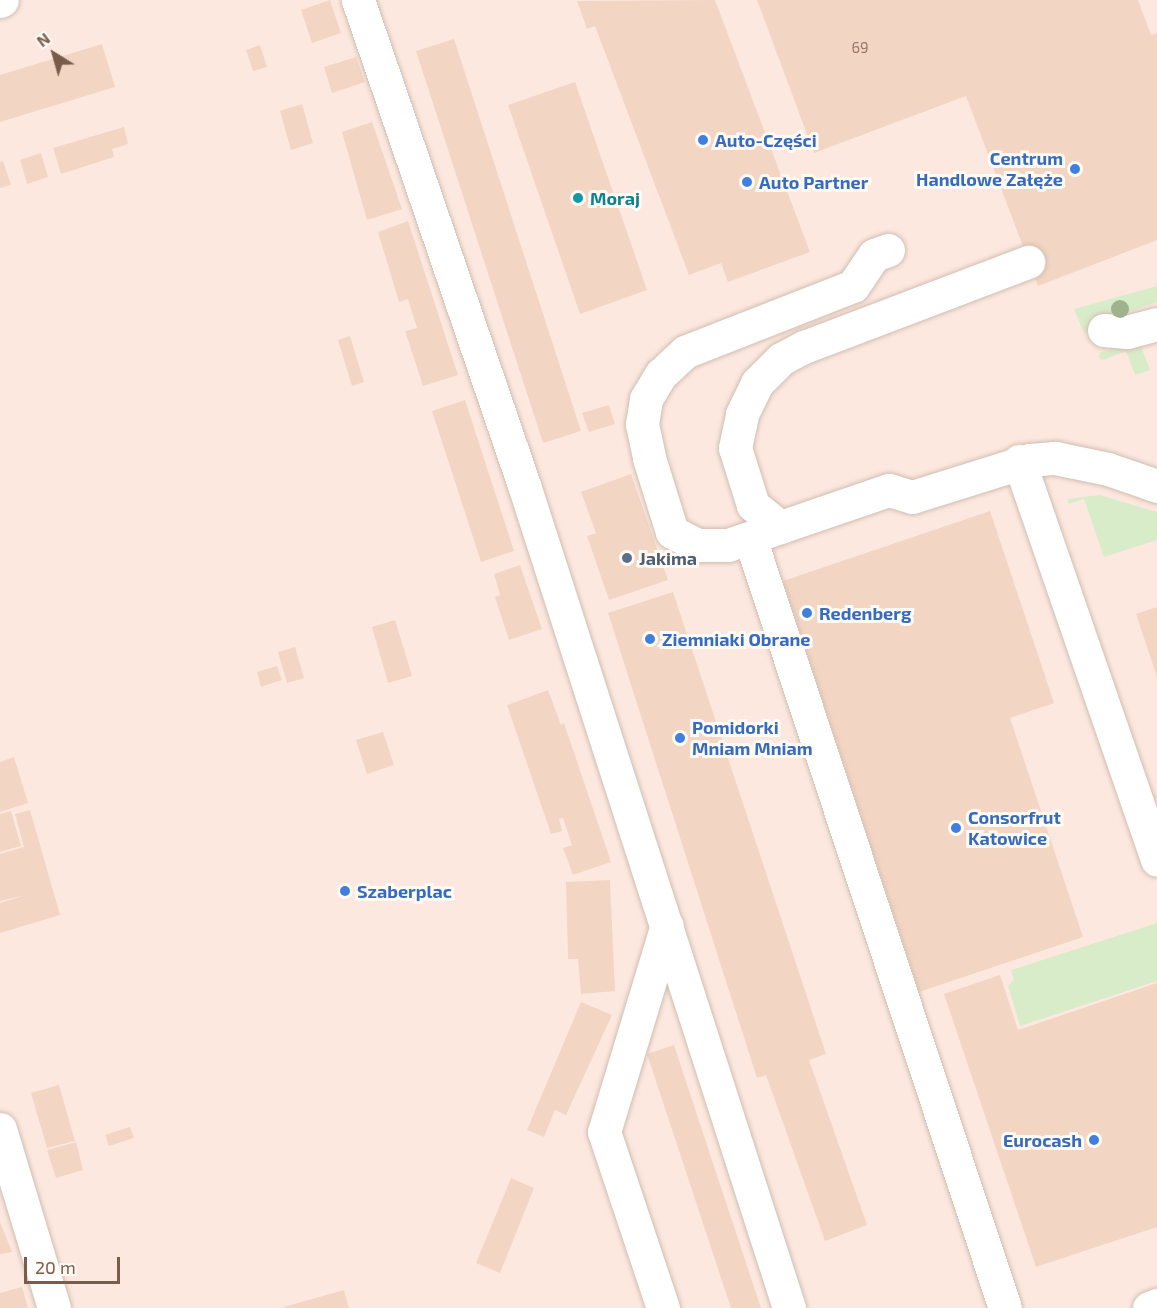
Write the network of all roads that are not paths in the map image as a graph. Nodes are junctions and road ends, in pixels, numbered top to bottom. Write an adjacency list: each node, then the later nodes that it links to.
1 (358, 0): 11 (lane)
2 (888, 250): 9 (lane)
3 (1028, 262): 8 (lane)
4 (1157, 324): 5 (lane)
5 (1104, 330)
6 (1019, 461): 7 (lane); 8 (lane); 10 (lane)
7 (1157, 486)
8 (780, 527): 9 (lane)
9 (750, 538): 17 (lane)
10 (1157, 860)
11 (667, 926): 15 (lane); 16 (lane)
12 (0, 1129): 14 (lane)
13 (1157, 1305): 18 (lane)
14 (54, 1308)
15 (663, 1308)
16 (789, 1308)
17 (1005, 1308)
18 (1149, 1308)

